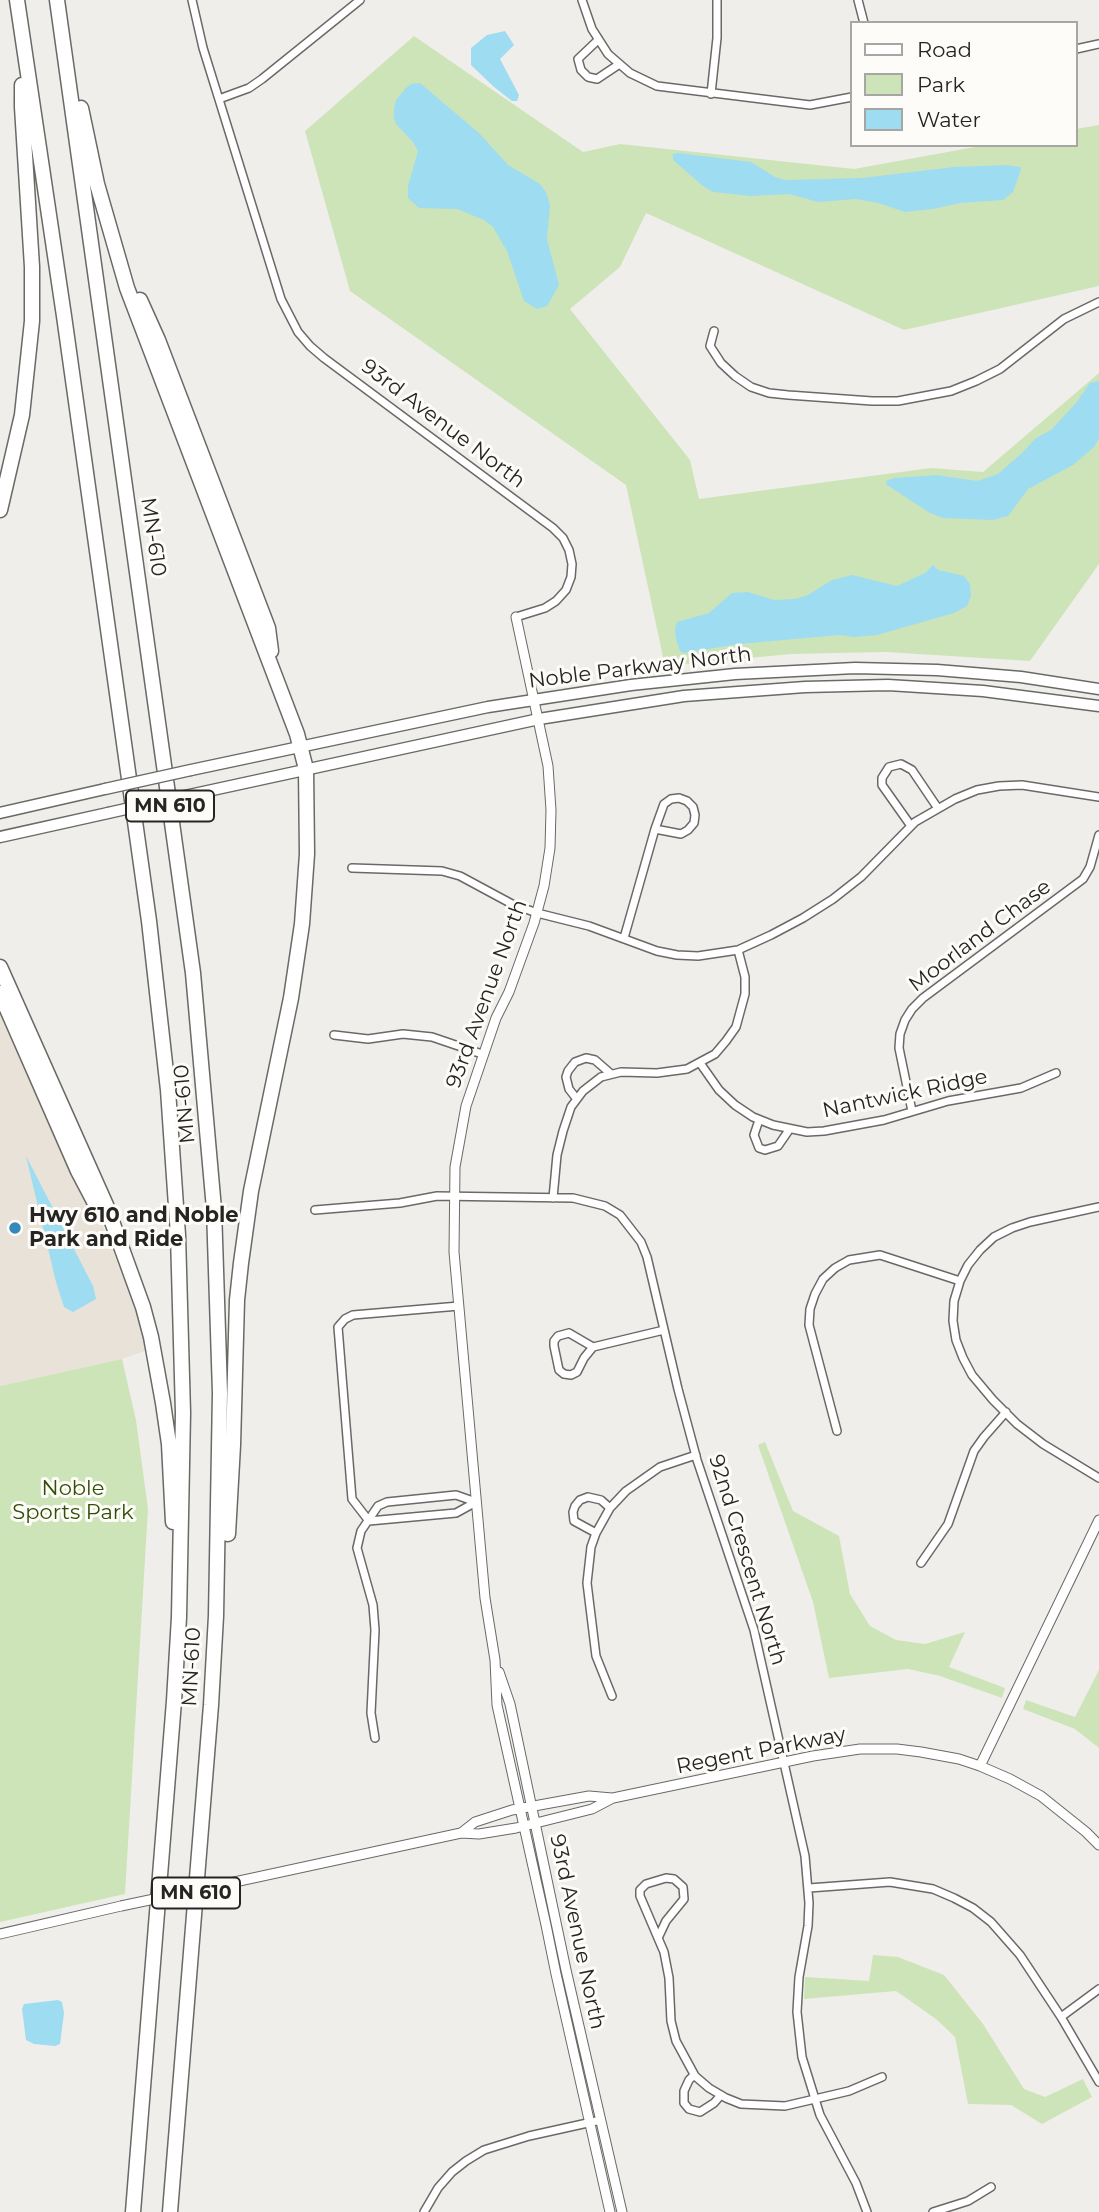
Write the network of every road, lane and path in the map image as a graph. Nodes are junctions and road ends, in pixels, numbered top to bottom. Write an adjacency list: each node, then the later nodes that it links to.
1 (17, 0): 12 (highway, MN 610)
2 (57, 0): 69 (highway, MN-610 / MN 610)
3 (63, 0): 26 (highway)
4 (192, 0): 17 (street, 93rd Avenue North)
5 (360, 0): 17 (street)
6 (582, 0): 10 (street)
7 (717, 0): 15 (street)
8 (858, 0): 9 (street)
9 (863, 21)
10 (598, 40): 14 (street); 14 (street)
11 (1099, 44): 13 (street)
12 (23, 48): 20 (highway); 72 (highway, MN-610 / MN 610)
13 (1078, 49)
14 (618, 65): 15 (street)
15 (711, 94): 16 (street)
16 (850, 97)
17 (219, 99): 21 (street, 93rd Avenue North)
18 (1099, 302): 19 (street)
19 (714, 331)
20 (0, 510)
21 (516, 617): 23 (street, 93rd Avenue North)
22 (1099, 689): 23 (main road, Noble Parkway North)
23 (534, 699): 25 (street, 93rd Avenue North); 26 (main road, Noble Parkway North)
24 (1099, 706): 25 (main road, Noble Parkway North)
25 (538, 719): 27 (main road, Noble Parkway North); 36 (street, 93rd Avenue North)
26 (301, 746): 27 (highway); 30 (main road, Noble Parkway North, bridge)
27 (306, 769): 34 (main road, Noble Parkway North, bridge); 69 (highway)
28 (1099, 797): 29 (street)
29 (937, 807): 31 (street); 31 (street)
30 (0, 813)
31 (911, 826): 38 (street)
32 (655, 829): 32 (street); 37 (street)
33 (1099, 835): 47 (street, Moorland Chase)
34 (0, 837)
35 (352, 868): 36 (street)
36 (537, 913): 37 (street); 42 (street, 93rd Avenue North)
37 (624, 938): 38 (street)
38 (738, 950): 43 (street)
39 (0, 967): 54 (highway)
40 (0, 993): 54 (highway)
41 (334, 1035): 42 (street)
42 (482, 1054): 50 (street, 93rd Avenue North)
43 (700, 1063): 45 (street); 48 (street, Nantwick Ridge)
44 (1056, 1073): 47 (street, Nantwick Ridge)
45 (611, 1074): 46 (street); 46 (street)
46 (576, 1098): 51 (street)
47 (912, 1111): 49 (street, Nantwick Ridge)
48 (759, 1120): 49 (street, Nantwick Ridge); 49 (street)
49 (789, 1130)
50 (453, 1196): 51 (street); 53 (street); 56 (street, 93rd Avenue North)
51 (553, 1198): 57 (street, 92nd Crescent North)
52 (1099, 1207): 55 (street)
53 (315, 1210)
54 (128, 1265): 72 (highway)
55 (960, 1281): 59 (street); 60 (street)
56 (459, 1306): 63 (street, 93rd Avenue North); 66 (street)
57 (664, 1330): 58 (street); 61 (street, 92nd Crescent North)
58 (593, 1347): 58 (street)
59 (1006, 1412): 62 (street); 68 (street)
60 (837, 1430)
61 (696, 1455): 64 (street); 74 (street, 92nd Crescent North)
62 (1099, 1479)
63 (476, 1502): 66 (street); 66 (street); 70 (street, 93rd Avenue North)
64 (610, 1508): 67 (street); 67 (street)
65 (1099, 1520): 75 (street)
66 (369, 1521): 73 (street)
67 (596, 1533): 71 (street)
68 (921, 1563)
69 (216, 1616): 97 (highway, MN-610 / MN 610)
70 (495, 1660): 77 (street, 93rd Avenue North); 78 (street, 93rd Avenue North)
71 (612, 1696)
72 (174, 1701): 96 (highway, MN-610 / MN 610)
73 (374, 1738)
74 (783, 1763): 75 (street, Regent Parkway); 76 (street, Regent Parkway); 83 (street, 92nd Crescent North)
75 (980, 1766): 82 (street, Regent Parkway)
76 (613, 1798): 77 (street, Regent Parkway); 79 (street, Regent Parkway)
77 (532, 1806): 78 (street, Regent Parkway); 79 (street, 93rd Avenue North)
78 (520, 1808): 80 (street, 93rd Avenue North); 81 (street, Regent Parkway)
79 (536, 1824): 80 (street, Regent Parkway); 93 (street, 93rd Avenue North)
80 (524, 1826): 81 (street, Regent Parkway); 94 (street, 93rd Avenue North)
81 (461, 1833): 84 (street, bridge)
82 (1099, 1845)
83 (809, 1888): 87 (street); 92 (street, 92nd Crescent North)
84 (0, 1934)
85 (658, 1938): 85 (street); 88 (street)
86 (1099, 1989): 87 (street)
87 (1061, 2017): 90 (street)
88 (694, 2075): 91 (street); 91 (street)
89 (882, 2077): 92 (street)
90 (1099, 2082)
91 (721, 2095): 92 (street)
92 (814, 2100): 101 (street, 92nd Crescent North)
93 (601, 2120): 94 (street); 100 (street, 93rd Avenue North)
94 (590, 2122): 98 (street); 99 (street, 93rd Avenue North)
95 (991, 2187): 102 (street)
96 (133, 2212)
97 (172, 2212)
98 (424, 2212)
99 (610, 2212)
100 (622, 2212)
101 (867, 2212)
102 (933, 2212)

